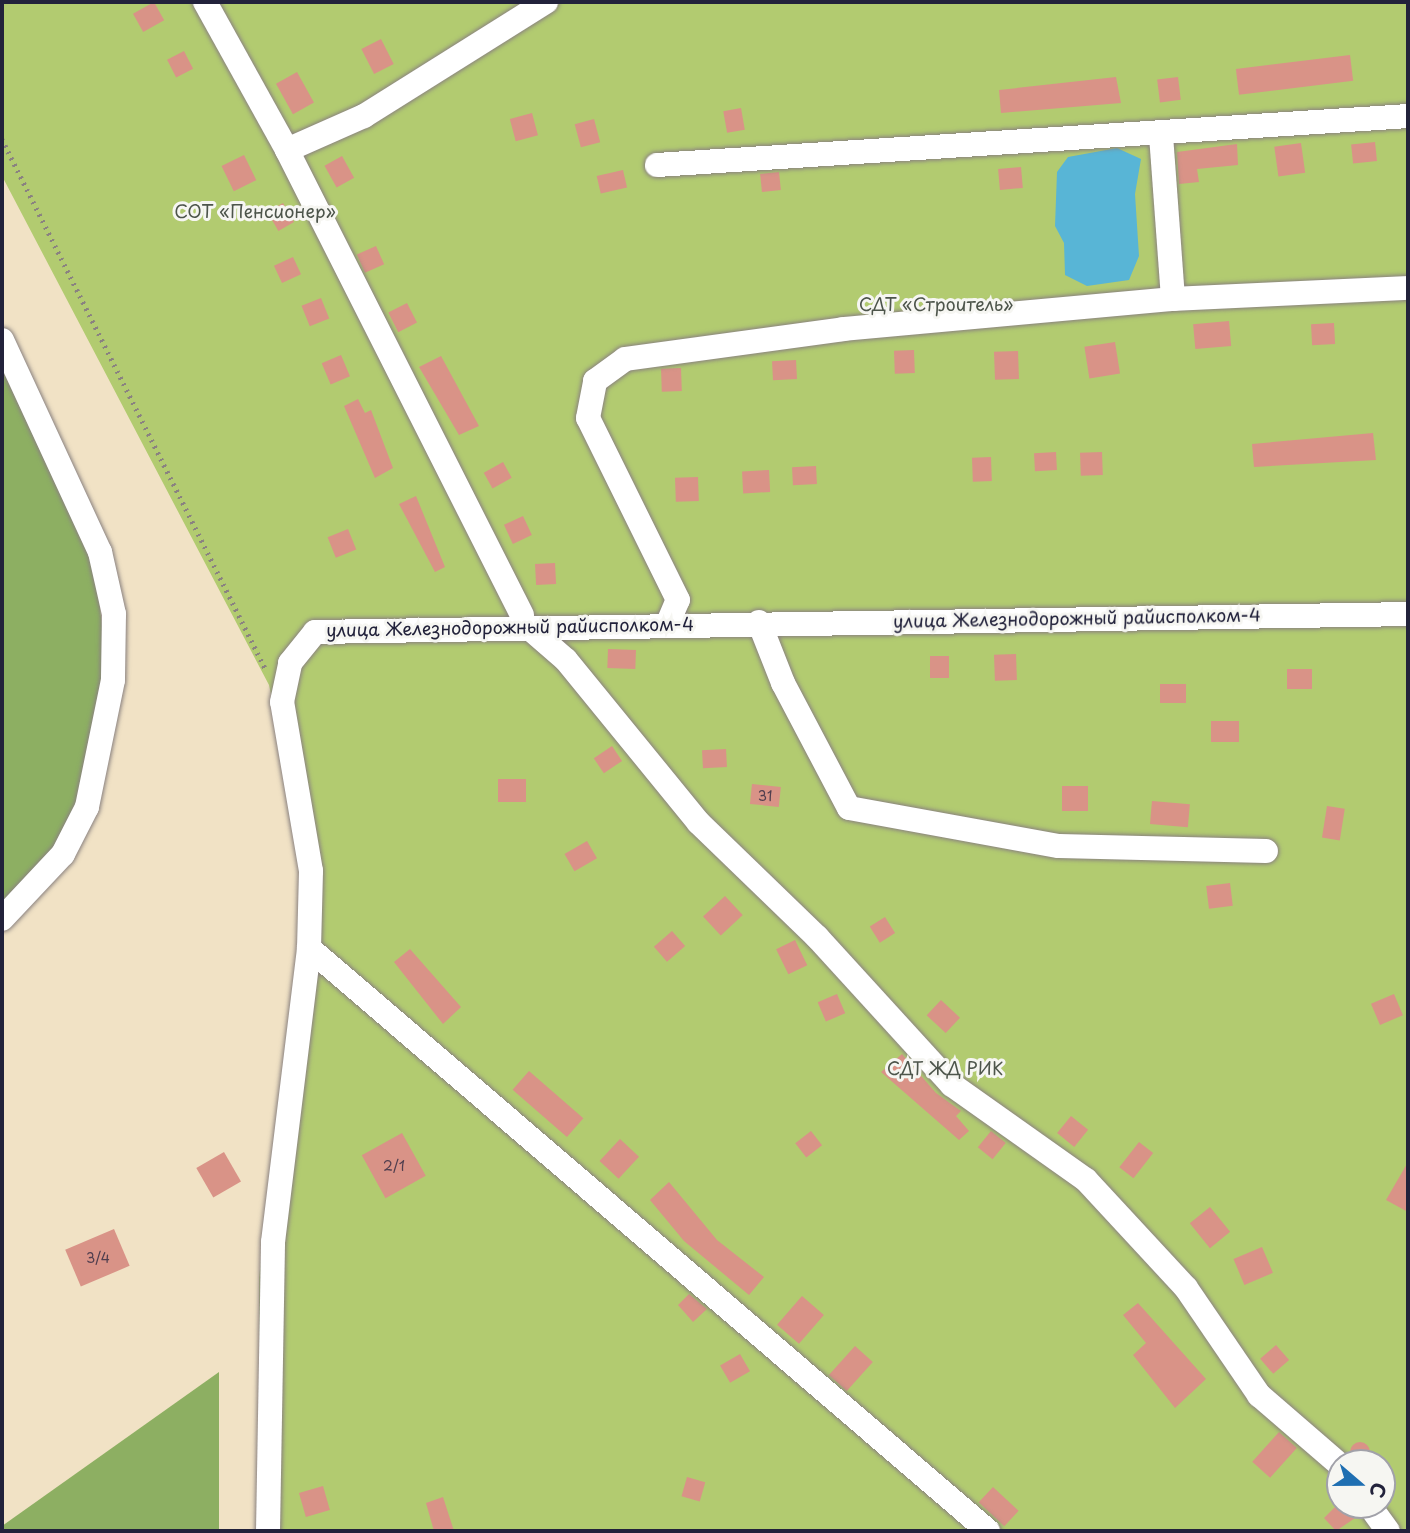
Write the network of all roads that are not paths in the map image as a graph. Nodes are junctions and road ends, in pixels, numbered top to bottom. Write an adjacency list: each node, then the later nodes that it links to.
1 (205, 2): 5 (street)
2 (546, 2): 5 (street)
3 (1408, 116): 4 (street)
4 (1161, 135): 6 (street); 8 (street)
5 (287, 150): 11 (street)
6 (657, 164)
7 (1408, 288): 8 (street)
8 (1173, 299): 13 (street)
9 (2, 340): 15 (street)
10 (1408, 614): 12 (street, улица Железнодорожный райисполком-4)
11 (525, 621): 13 (street, улица Железнодорожный райисполком-4); 16 (street, улица Железнодорожный райисполком-4); 17 (street)
12 (759, 622): 13 (street, улица Железнодорожный райисполком-4); 14 (street)
13 (668, 623)
14 (1266, 851)
15 (2, 919)
16 (309, 948): 18 (street, улица Железнодорожный райисполком-4); 19 (street)
17 (1326, 1453)
18 (268, 1531)
19 (988, 1531)

